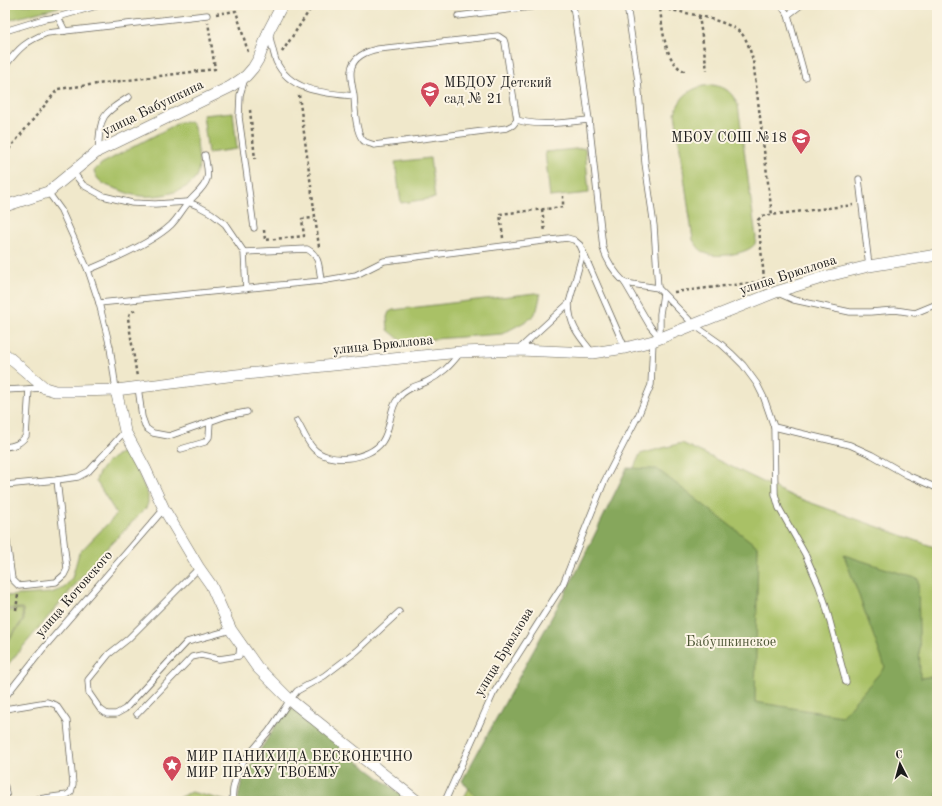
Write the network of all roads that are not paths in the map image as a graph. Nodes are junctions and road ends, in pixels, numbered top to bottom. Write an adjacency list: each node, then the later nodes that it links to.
1 (100, 5): 10 (lane)
2 (282, 5): 12 (street)
3 (546, 5): 11 (lane)
4 (573, 5): 21 (lane)
5 (627, 5): 37 (lane)
6 (781, 5): 9 (lane)
7 (801, 5): 9 (lane)
8 (208, 15): 14 (lane)
9 (788, 15): 17 (lane)
10 (58, 16): 13 (lane); 14 (lane)
11 (458, 16)
12 (268, 30): 16 (street); 18 (lane)
13 (5, 31)
14 (65, 31): 15 (lane)
15 (5, 66)
16 (249, 72): 22 (street, улица Бабушкина); 29 (lane)
17 (805, 77)
18 (354, 96): 20 (lane); 20 (lane)
19 (129, 97): 22 (lane)
20 (517, 120): 21 (lane)
21 (589, 120): 36 (lane)
22 (98, 151): 24 (street, улица Бабушкина)
23 (205, 155): 27 (lane)
24 (73, 172): 26 (street, улица Бабушкина); 27 (lane)
25 (860, 179): 33 (lane)
26 (48, 192): 28 (street, улица Бабушкина); 34 (lane)
27 (188, 202): 30 (lane); 34 (lane)
28 (5, 206)
29 (254, 228)
30 (244, 252): 35 (lane); 38 (lane)
31 (583, 252): 35 (lane); 42 (lane); 46 (lane)
32 (937, 255): 33 (street, улица Брюллова)
33 (869, 266): 39 (street, улица Брюллова)
34 (88, 270): 41 (lane)
35 (321, 281): 38 (lane)
36 (625, 283): 37 (lane); 45 (lane)
37 (658, 288): 40 (lane)
38 (246, 289): 41 (lane)
39 (776, 292): 43 (lane); 44 (street, улица Брюллова)
40 (663, 294): 44 (lane); 45 (lane)
41 (99, 303): 55 (lane)
42 (569, 303): 47 (lane); 49 (lane)
43 (937, 304)
44 (694, 325): 45 (street, улица Брюллова); 59 (lane)
45 (657, 340): 46 (street, улица Брюллова); 82 (lane, улица Брюллова)
46 (625, 348): 49 (street, улица Брюллова)
47 (519, 350): 48 (street, улица Брюллова); 49 (street, улица Брюллова)
48 (460, 352): 51 (street, улица Брюллова); 57 (lane)
49 (592, 353)
50 (5, 354): 52 (street)
51 (138, 386): 55 (street, улица Брюллова); 58 (lane)
52 (45, 388): 53 (lane); 55 (street)
53 (29, 389): 54 (lane); 61 (lane)
54 (5, 390)
55 (116, 390): 60 (street)
56 (247, 412): 58 (lane)
57 (297, 421)
58 (210, 422): 62 (lane)
59 (774, 427): 65 (lane); 72 (lane)
60 (125, 431): 63 (lane); 66 (street)
61 (5, 447)
62 (181, 449)
63 (57, 480): 64 (lane); 67 (lane)
64 (5, 485)
65 (937, 488)
66 (164, 509): 68 (street); 73 (lane, улица Котовского)
67 (5, 527)
68 (199, 568): 70 (street); 70 (lane)
69 (399, 612): 74 (lane)
70 (231, 630): 71 (street)
71 (240, 643): 74 (street); 76 (lane)
72 (846, 682)
73 (5, 697)
74 (290, 700): 80 (lane); 81 (street)
75 (5, 709): 79 (lane)
76 (137, 714)
77 (5, 787): 78 (lane)
78 (7, 801)
79 (24, 801)
80 (232, 801)
81 (417, 801)
82 (445, 801)

